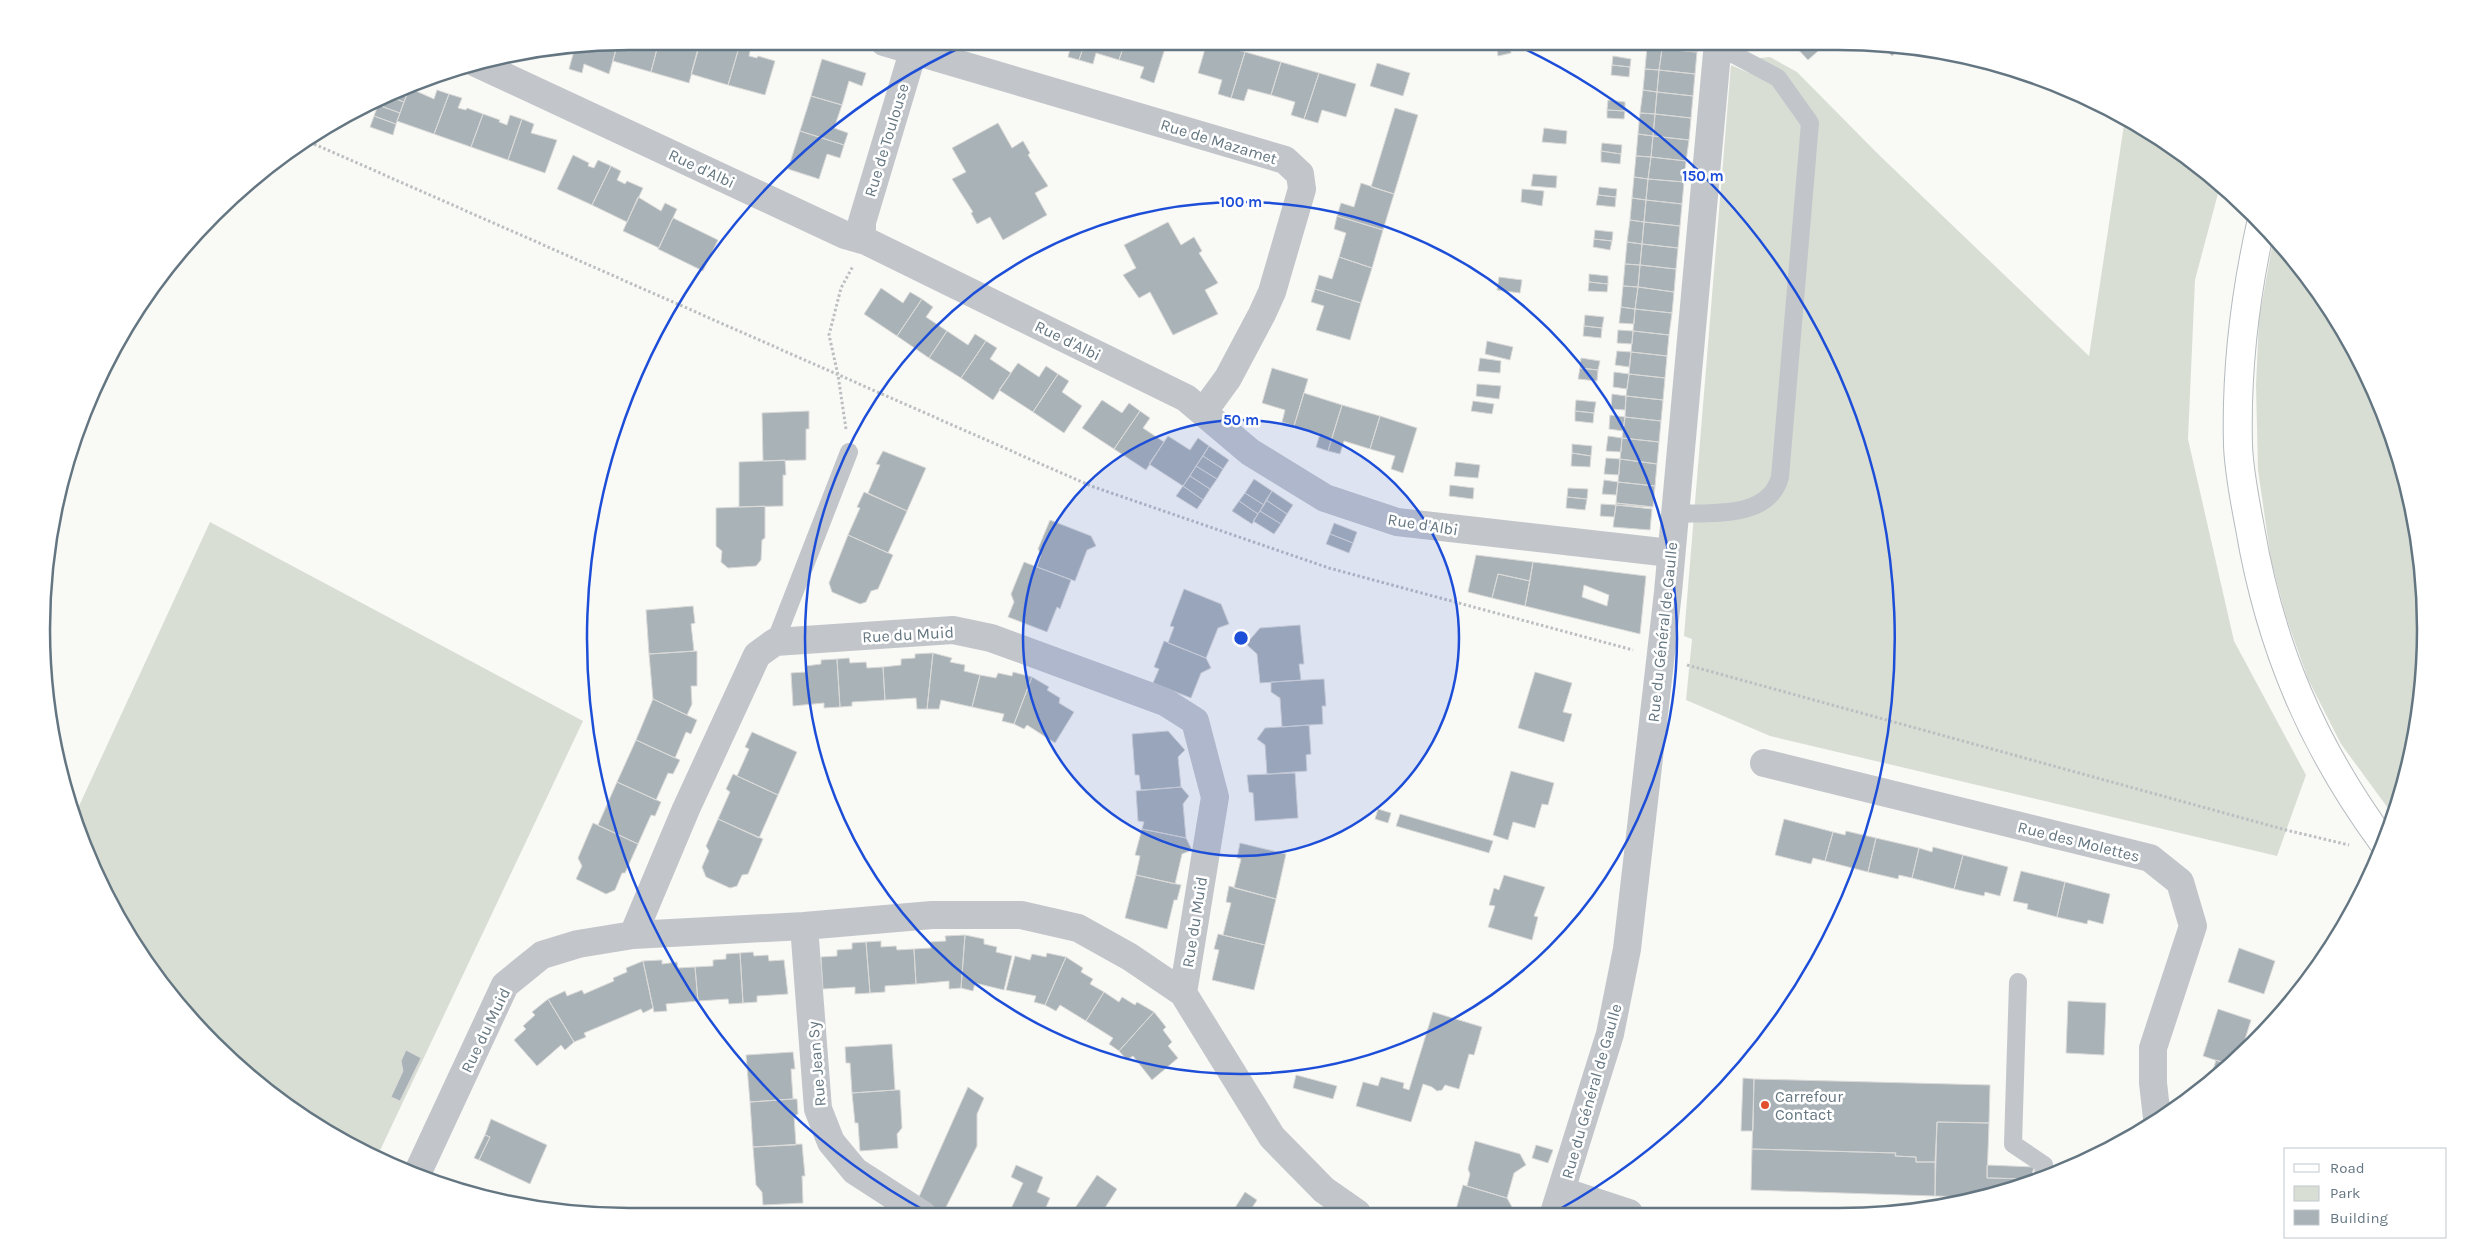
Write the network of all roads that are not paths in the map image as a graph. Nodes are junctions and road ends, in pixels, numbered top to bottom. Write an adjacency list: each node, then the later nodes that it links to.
1 (913, 50): 7 (street, Rue de Toulouse)
2 (927, 50): 8 (street, Rue de Mazamet)
3 (1717, 50): 10 (street, Rue du Général de Gaulle)
4 (1729, 50): 10 (lane)
5 (493, 67): 7 (street, Rue d'Albi)
6 (2259, 232): 14 (main road)
7 (864, 240): 8 (street, Rue d'Albi)
8 (1204, 411): 11 (street, Rue d'Albi)
9 (849, 452): 12 (lane)
10 (1674, 514): 11 (street, Rue du Général de Gaulle)
11 (1670, 553): 22 (street, Rue du Général de Gaulle)
12 (776, 642): 16 (street); 18 (street, Rue du Muid)
13 (1764, 763): 19 (street, Rue des Molettes)
14 (2378, 836)
15 (804, 926): 16 (street, Rue du Muid); 18 (street, Rue du Muid); 23 (street, Rue Jean Sy)
16 (633, 935): 20 (street, Rue du Muid)
17 (2018, 982): 21 (lane)
18 (1183, 993): 24 (street, Rue du Muid)
19 (2156, 1112)
20 (420, 1169)
21 (2044, 1170)
22 (1558, 1202): 25 (street)
23 (912, 1208)
24 (1351, 1208)
25 (1601, 1208)

